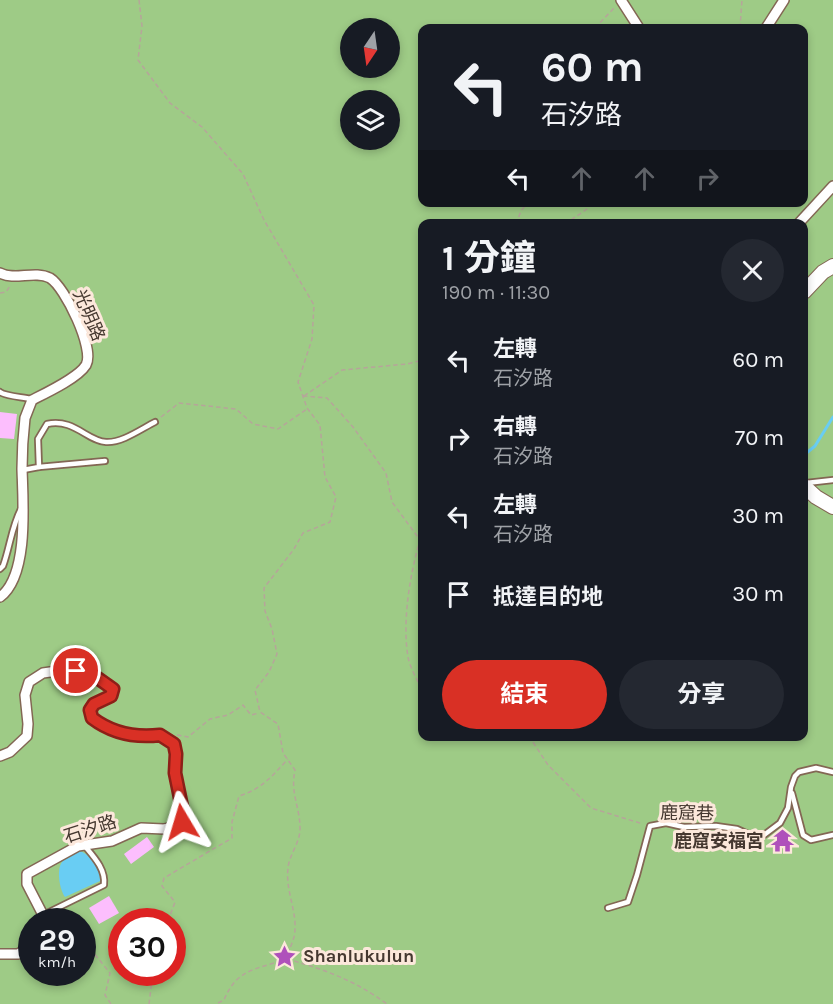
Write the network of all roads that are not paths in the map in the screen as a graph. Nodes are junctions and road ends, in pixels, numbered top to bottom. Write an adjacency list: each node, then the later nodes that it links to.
1 (621, 0): 3 (street)
2 (784, 0): 4 (street)
3 (636, 24)
4 (769, 24)
5 (833, 186): 6 (street)
6 (803, 219)
7 (833, 266): 9 (street)
8 (0, 273): 11 (street, 光明路)
9 (808, 288)
10 (0, 392): 11 (lane)
11 (32, 400): 15 (street)
12 (155, 422): 14 (lane)
13 (105, 461): 14 (lane)
14 (39, 466): 15 (lane)
15 (22, 470): 19 (street)
16 (833, 480): 17 (lane)
17 (808, 483)
18 (808, 488): 20 (street)
19 (24, 504): 21 (lane); 22 (street)
20 (833, 507)
21 (0, 569)
22 (0, 597)
23 (0, 756): 27 (street, 石汐路)
24 (833, 772): 25 (lane)
25 (791, 787): 26 (lane); 30 (lane, 鹿窟巷)
26 (833, 835)
27 (84, 845): 28 (street, 石汐路); 29 (lane)
28 (38, 908)
29 (61, 908)
30 (608, 908)
31 (0, 954): 32 (street)
32 (18, 954)

